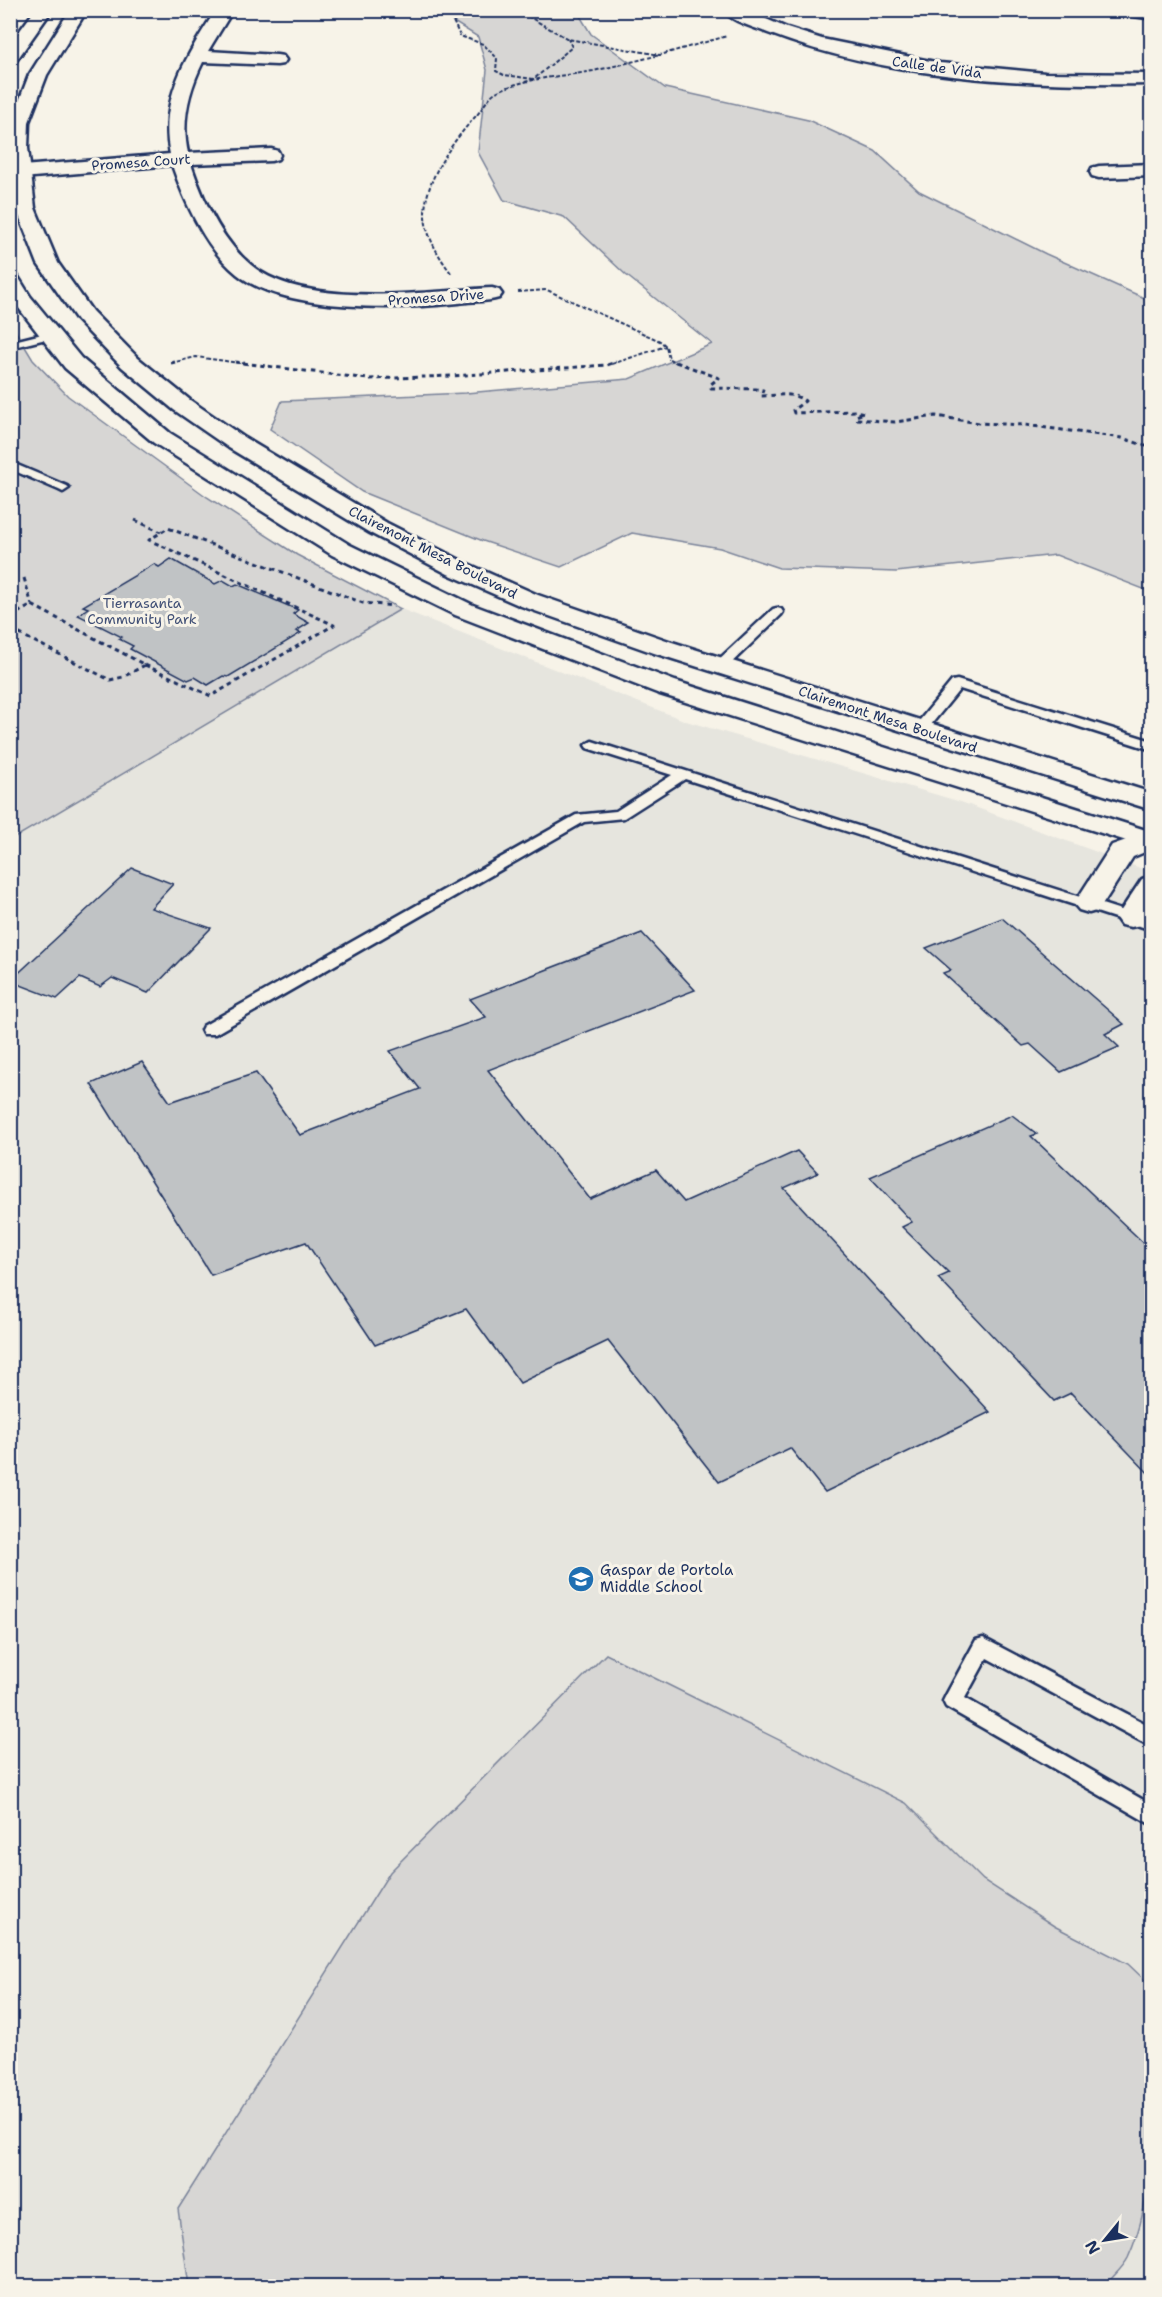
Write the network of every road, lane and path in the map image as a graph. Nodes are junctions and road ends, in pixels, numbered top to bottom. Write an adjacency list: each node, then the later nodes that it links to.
1 (44, 10): 13 (main road)
2 (79, 10): 21 (main road, Clairemont Mesa Boulevard)
3 (225, 10): 12 (main road, Promesa Drive)
4 (440, 10): 15 (path)
5 (517, 10): 10 (path)
6 (731, 10): 9 (main road, Calle de Vida)
7 (1128, 10): 8 (main road)
8 (1152, 14)
9 (765, 26): 11 (path); 16 (main road, Calle de Vida)
10 (568, 39): 11 (path); 15 (path)
11 (660, 55): 15 (path)
12 (195, 56): 14 (main road); 18 (main road, Promesa Drive)
13 (10, 57)
14 (277, 60)
15 (534, 79): 24 (path)
16 (1152, 79)
17 (271, 155): 18 (main road, Promesa Court)
18 (179, 159): 21 (main road, Promesa Court); 24 (main road, Promesa Drive)
19 (1152, 170): 20 (main road)
20 (1099, 172)
21 (14, 173): 28 (main road, Clairemont Mesa Boulevard)
22 (10, 279): 25 (main road)
23 (492, 294): 24 (main road, Promesa Drive); 27 (path)
24 (468, 295)
25 (50, 335): 26 (lane); 28 (main road); 48 (main road)
26 (10, 345)
27 (666, 346): 29 (path); 30 (path)
28 (117, 351): 29 (main road, Clairemont Mesa Boulevard)
29 (139, 370): 42 (main road, Clairemont Mesa Boulevard)
30 (1152, 448)
31 (10, 465): 32 (lane)
32 (63, 488)
33 (135, 520): 34 (path)
34 (161, 532): 36 (path); 41 (path)
35 (24, 578): 37 (path)
36 (401, 603)
37 (32, 605): 39 (path); 41 (path)
38 (777, 612): 42 (lane)
39 (10, 617)
40 (10, 629): 41 (path)
41 (145, 665)
42 (720, 665): 43 (main road, Clairemont Mesa Boulevard)
43 (920, 729): 45 (lane); 47 (main road, Clairemont Mesa Boulevard)
44 (592, 745): 46 (lane)
45 (1152, 746)
46 (684, 774): 50 (lane); 52 (lane)
47 (1152, 802)
48 (1151, 841): 50 (main road)
49 (1152, 885): 51 (main road)
50 (1089, 904): 51 (lane)
51 (1141, 921)
52 (208, 1030)
53 (1152, 1738): 54 (lane)
54 (1152, 1816)

